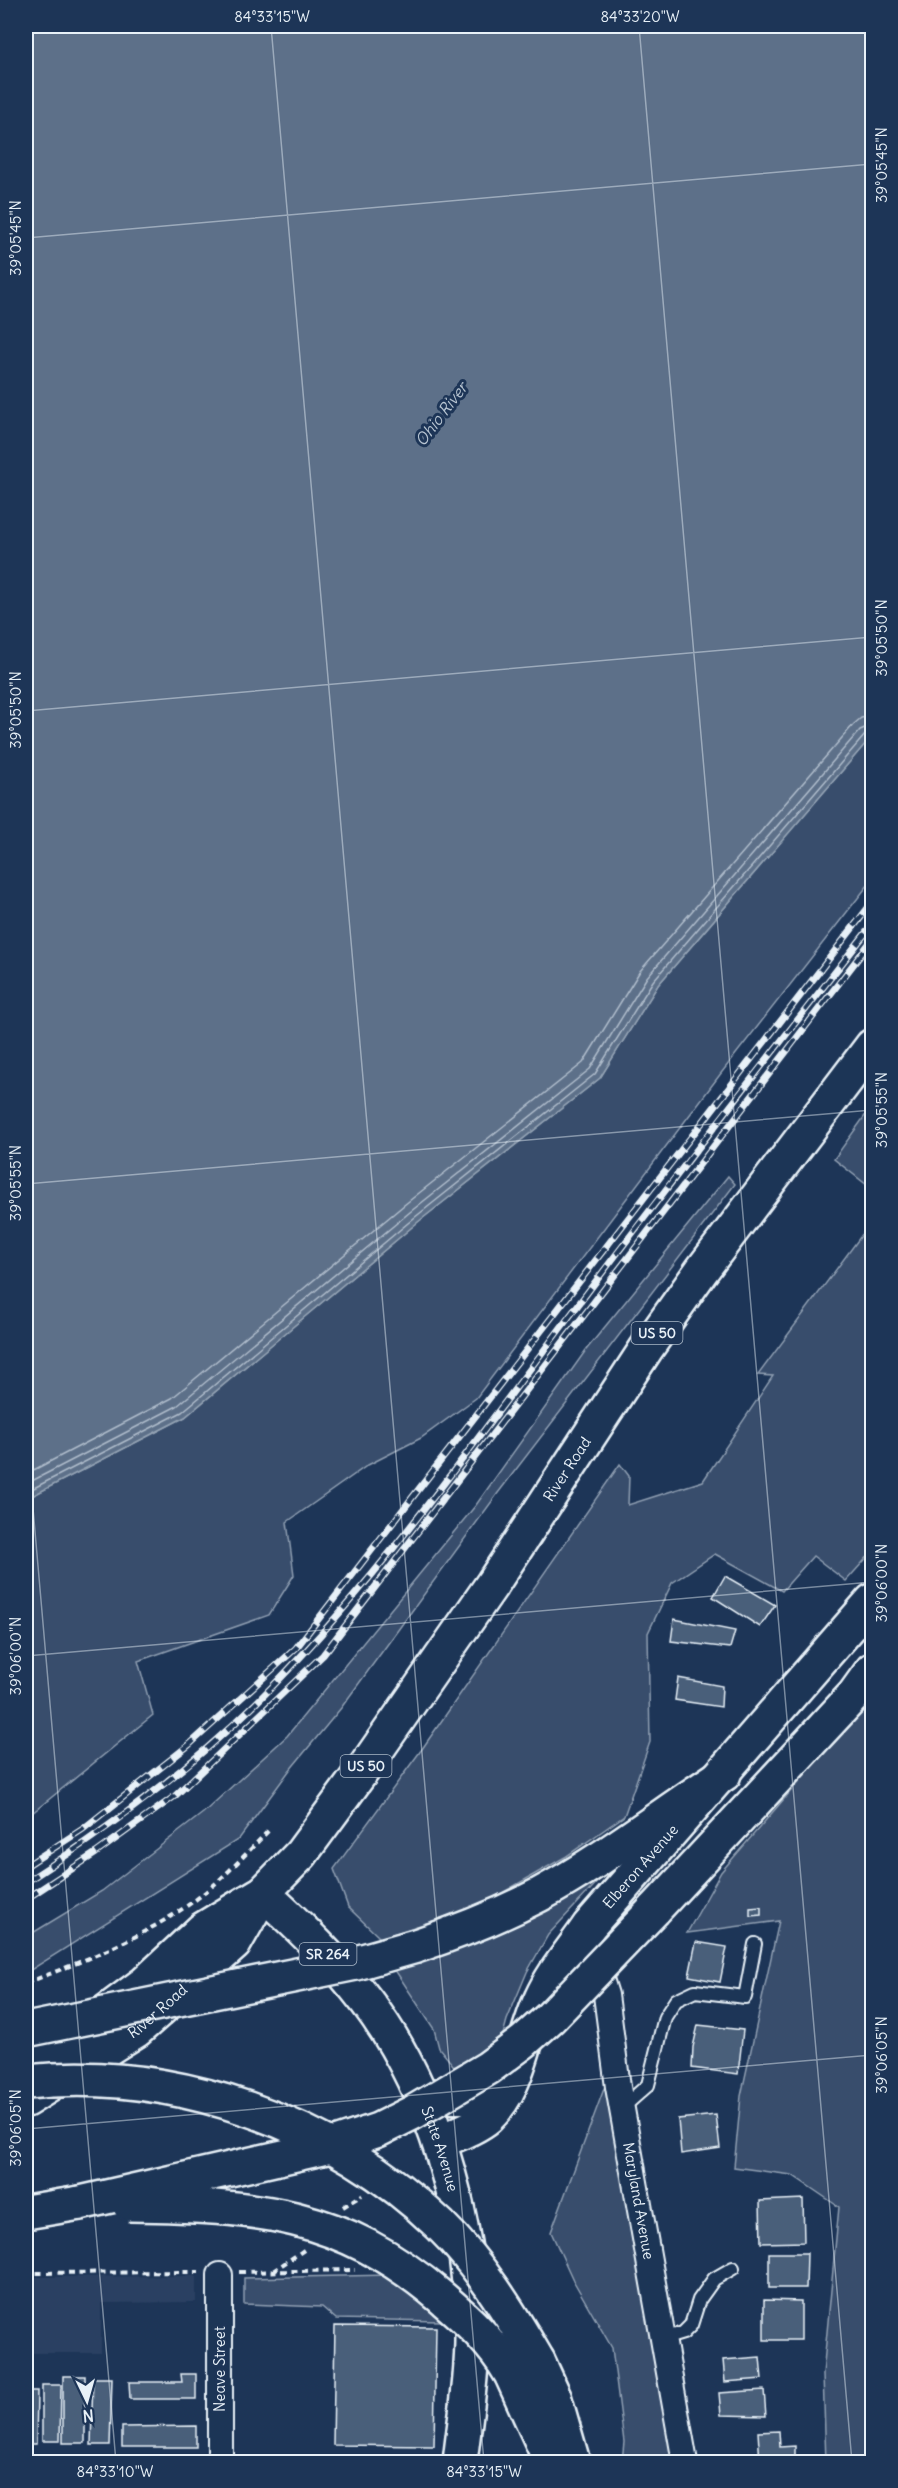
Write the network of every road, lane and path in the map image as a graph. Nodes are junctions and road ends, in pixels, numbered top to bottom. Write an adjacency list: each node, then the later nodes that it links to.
1 (873, 1046): 6 (main road, River Road / US 50)
2 (873, 1601): 4 (main road, Elberon Avenue)
3 (873, 1671): 18 (main road, bridge)
4 (724, 1774): 8 (main road, Elberon Avenue); 10 (main road, bridge)
5 (270, 1829): 9 (path)
6 (263, 1893): 11 (main road, River Road / US 50); 14 (main road, State Avenue / SR 264); 15 (main road, River Road / US 50)
7 (755, 1944): 16 (lane)
8 (576, 1946): 13 (main road, Elberon Avenue); 16 (street, Maryland Avenue)
9 (26, 1983)
10 (26, 2030)
11 (26, 2070)
12 (26, 2082): 23 (main road, bridge)
13 (506, 2093): 14 (main road); 17 (main road, Elberon Avenue)
14 (419, 2096): 17 (main road, State Avenue / SR 264)
15 (26, 2100)
16 (622, 2108): 22 (street, Maryland Avenue)
17 (439, 2142): 25 (main road, State Avenue / SR 264)
18 (80, 2203): 19 (main road); 23 (main road, bridge)
19 (26, 2211)
20 (733, 2268): 22 (lane)
21 (220, 2276): 24 (street, Neave Street)
22 (663, 2339): 28 (street, Maryland Avenue)
23 (524, 2368): 26 (main road); 27 (main road)
24 (220, 2463)
25 (460, 2463)
26 (551, 2463)
27 (573, 2463)
28 (686, 2463)

